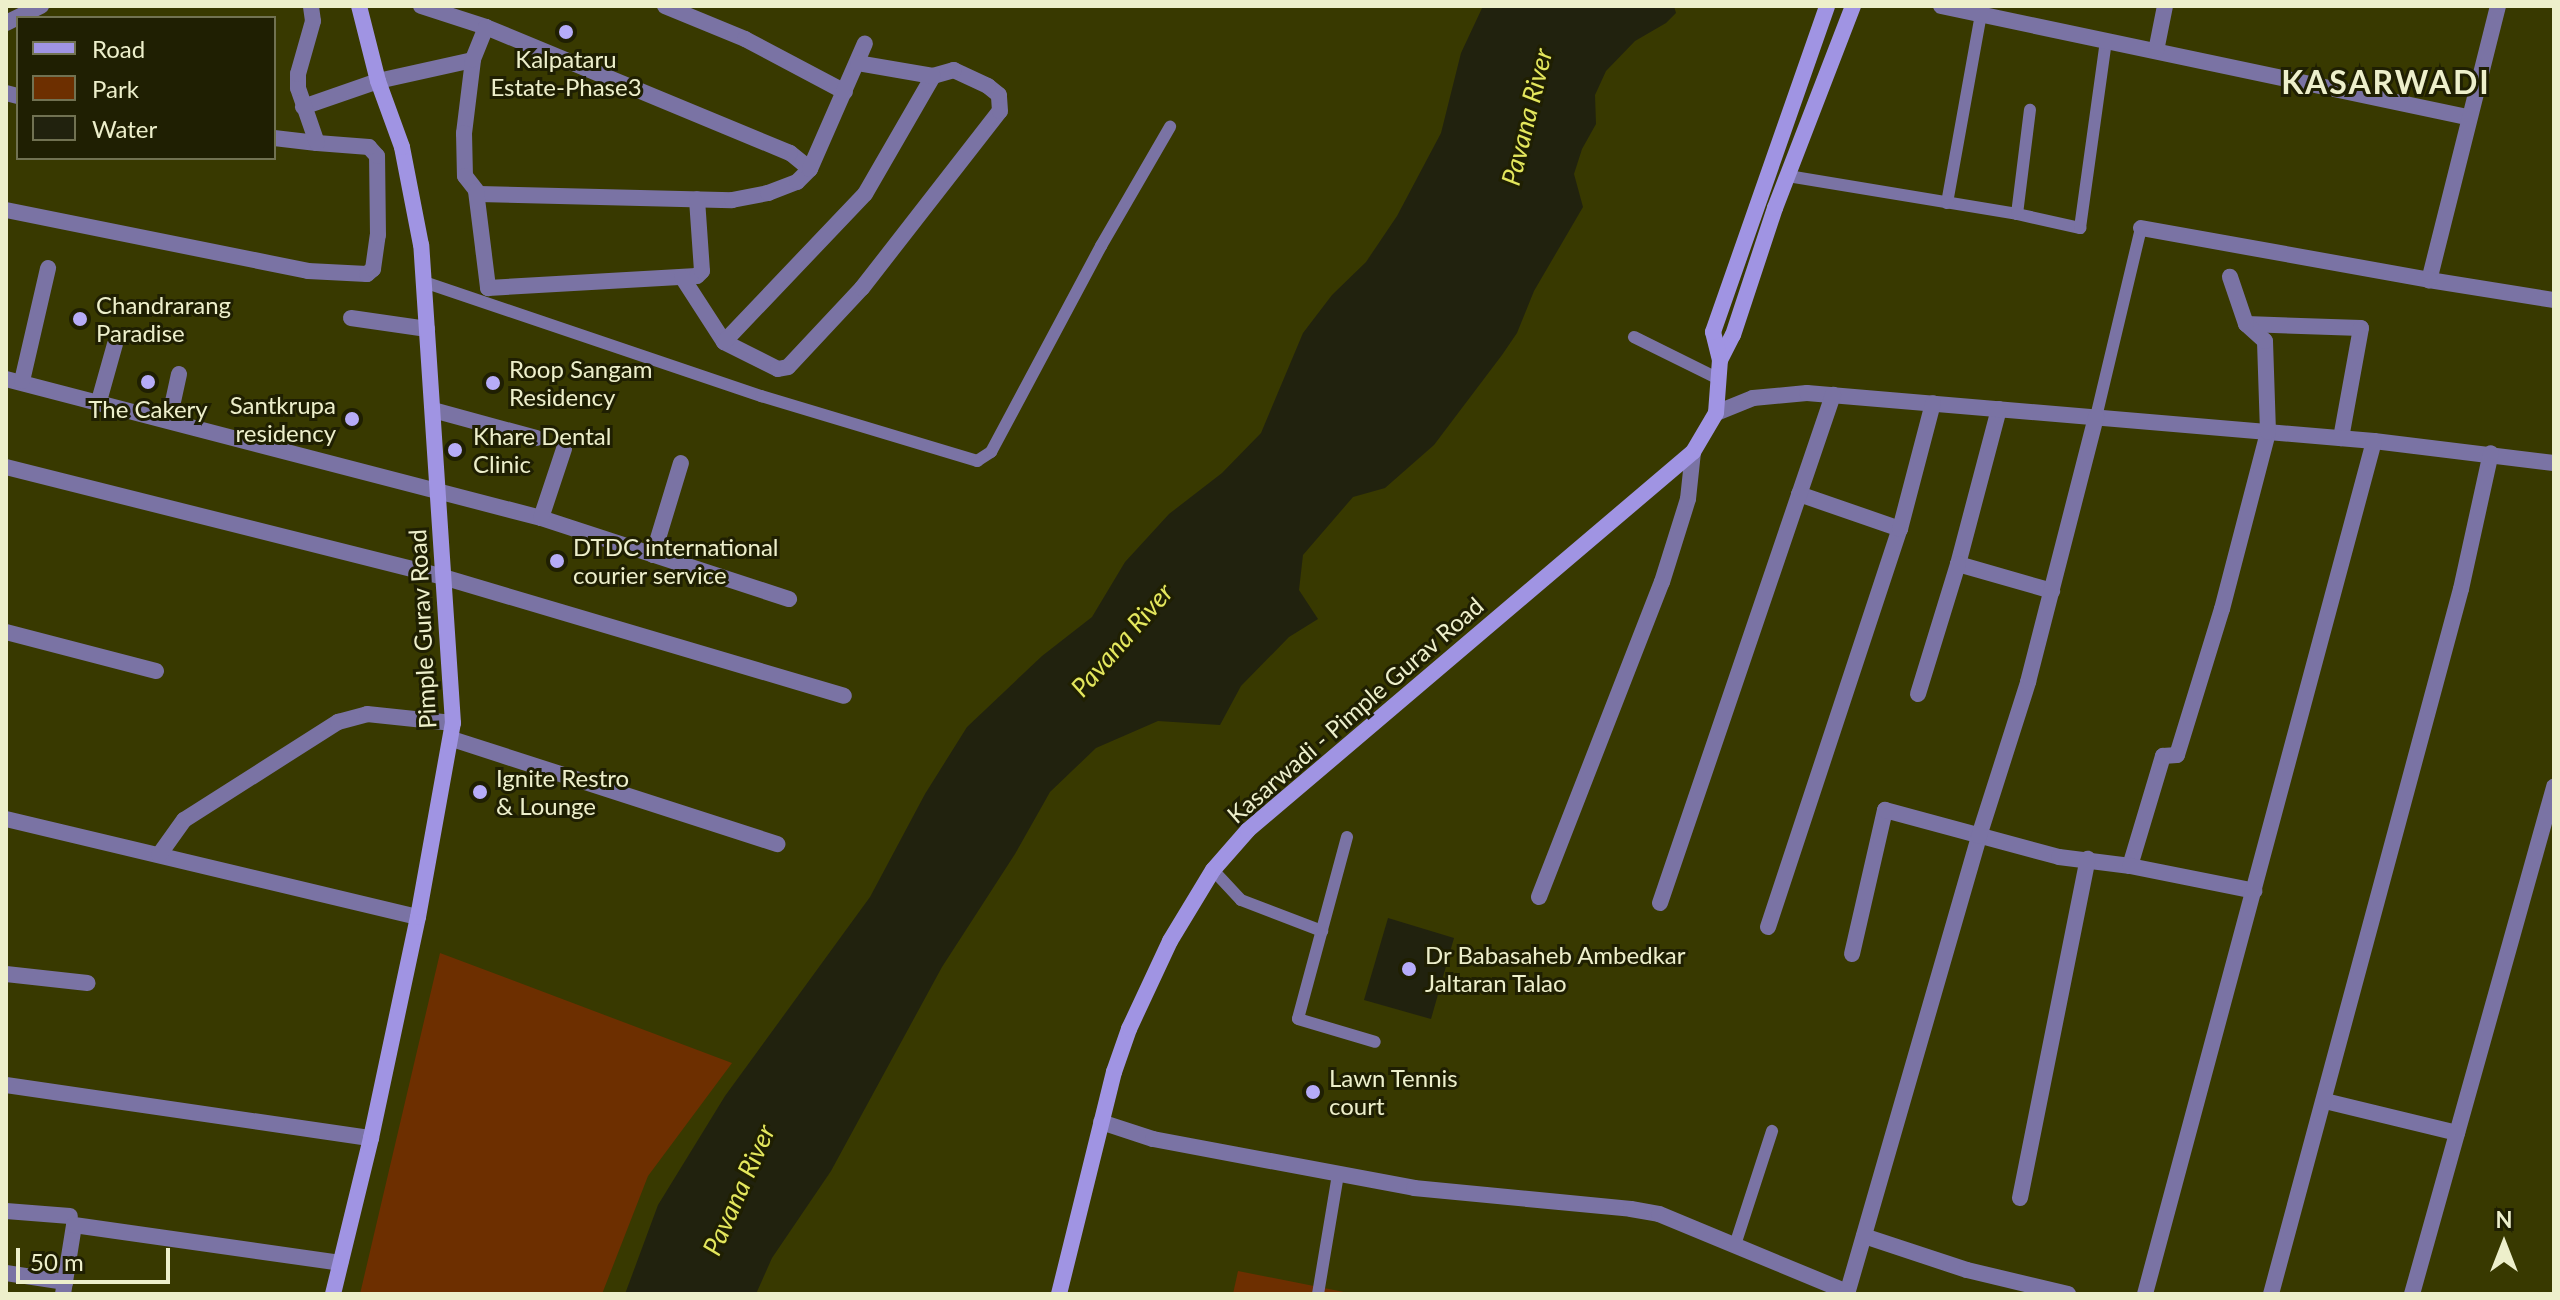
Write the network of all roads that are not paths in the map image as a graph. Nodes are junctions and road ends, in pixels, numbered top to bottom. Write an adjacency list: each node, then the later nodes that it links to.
1 (41, 6): 12 (street)
2 (311, 6): 22 (street)
3 (359, 6): 20 (street, Pimple Gurav Road)
4 (421, 6): 13 (street)
5 (665, 6): 21 (street)
6 (1827, 6): 48 (street, Kasarwadi - Pimple Gurav Road)
7 (1853, 6): 29 (street, Kasarwadi - Pimple Gurav Road)
8 (1941, 6): 11 (street)
9 (2165, 6): 16 (street)
10 (2498, 6): 24 (street)
11 (1981, 14): 14 (street); 32 (lane)
12 (20, 16)
13 (486, 27): 17 (street); 28 (street)
14 (2106, 40): 16 (street); 34 (lane)
15 (865, 43): 18 (street)
16 (2156, 51): 24 (street)
17 (473, 60): 20 (street); 30 (street)
18 (858, 63): 19 (street); 21 (street)
19 (933, 76): 46 (street); 46 (street)
20 (378, 81): 22 (street); 40 (street, Pimple Gurav Road)
21 (845, 92): 28 (street)
22 (303, 107): 27 (street)
23 (2030, 110): 34 (lane)
24 (2467, 117): 39 (street)
25 (1170, 127): 40 (lane)
26 (276, 138): 27 (street)
27 (317, 143): 33 (street)
28 (810, 169): 31 (street)
29 (1788, 176): 32 (lane); 48 (street, Kasarwadi - Pimple Gurav Road)
30 (476, 191): 31 (street); 37 (street)
31 (697, 199): 37 (street)
32 (1947, 203): 34 (lane)
33 (6, 210)
34 (2017, 214)
35 (2141, 228): 39 (street); 58 (lane)
36 (48, 268): 51 (street)
37 (682, 277): 46 (street)
38 (2230, 277): 43 (street)
39 (2429, 280): 41 (street)
40 (424, 282): 44 (street, Pimple Gurav Road)
41 (2554, 300)
42 (351, 318): 44 (street)
43 (2246, 324): 60 (street); 62 (street)
44 (427, 329): 56 (street, Pimple Gurav Road)
45 (1634, 337): 50 (lane)
46 (724, 342)
47 (115, 344): 53 (street)
48 (1720, 360): 50 (street, Kasarwadi - Pimple Gurav Road)
49 (179, 374): 59 (street)
50 (1719, 379): 57 (street, Kasarwadi - Pimple Gurav Road)
51 (14, 380): 53 (street)
52 (1833, 395): 54 (street); 57 (street); 71 (street)
53 (99, 401): 59 (street)
54 (1933, 403): 55 (street); 73 (street)
55 (1999, 409): 58 (street); 75 (street)
56 (433, 410): 61 (street); 70 (street, Pimple Gurav Road)
57 (1716, 413): 65 (street, Kasarwadi - Pimple Gurav Road)
58 (2096, 417): 60 (street); 77 (street)
59 (169, 420): 70 (street)
60 (2268, 432): 62 (street); 91 (street)
61 (536, 438)
62 (2341, 438): 63 (street)
63 (2374, 441): 66 (street); 93 (street)
64 (564, 449): 72 (street)
65 (1693, 452): 92 (street, Kasarwadi - Pimple Gurav Road); 94 (street)
66 (2491, 453): 68 (street); 104 (street)
67 (681, 463): 74 (street)
68 (2554, 463)
69 (6, 467): 76 (street)
70 (439, 491): 72 (street); 76 (street, Pimple Gurav Road)
71 (1799, 494): 73 (street); 95 (street)
72 (541, 518): 74 (street)
73 (1900, 529): 97 (street)
74 (653, 555): 78 (street)
75 (1958, 564): 77 (street); 81 (street)
76 (443, 577): 82 (street); 83 (street, Pimple Gurav Road)
77 (2052, 591): 86 (street)
78 (789, 599)
79 (6, 632): 80 (street)
80 (156, 671)
81 (1918, 694)
82 (844, 696)
83 (452, 731): 88 (street); 89 (street); 96 (street, Pimple Gurav Road)
84 (2554, 787): 107 (street)
85 (6, 819): 89 (street)
86 (1979, 836): 90 (street); 99 (street); 113 (street)
87 (1347, 837): 98 (lane)
88 (778, 844)
89 (159, 855): 96 (street)
90 (2088, 859): 91 (street); 110 (street)
91 (2130, 866): 93 (street)
92 (1213, 870): 98 (lane); 105 (street, Kasarwadi - Pimple Gurav Road)
93 (2255, 891): 123 (street)
94 (1539, 897)
95 (1660, 903)
96 (418, 917): 108 (street, Pimple Gurav Road)
97 (1768, 927)
98 (1322, 931): 102 (lane)
99 (1852, 954)
100 (6, 974): 101 (street)
101 (88, 983)
102 (1375, 1042)
103 (6, 1085): 108 (street)
104 (2325, 1101): 107 (street); 124 (street)
105 (1101, 1122): 109 (street); 120 (street, Kasarwadi - Pimple Gurav Road)
106 (1772, 1131): 114 (lane)
107 (2457, 1133): 125 (street)
108 (371, 1138): 115 (street, Pimple Gurav Road)
109 (1338, 1174): 114 (street); 121 (lane)
110 (2020, 1198)
111 (6, 1211): 112 (street)
112 (70, 1216)
113 (1864, 1236): 118 (street); 122 (street)
114 (1735, 1245): 118 (street)
115 (340, 1263): 117 (street); 119 (street, Pimple Gurav Road)
116 (6, 1273): 117 (street)
117 (64, 1288)
118 (1847, 1293)
119 (333, 1294)
120 (1059, 1294)
121 (1318, 1294)
122 (2068, 1294)
123 (2145, 1294)
124 (2271, 1294)
125 (2412, 1294)

